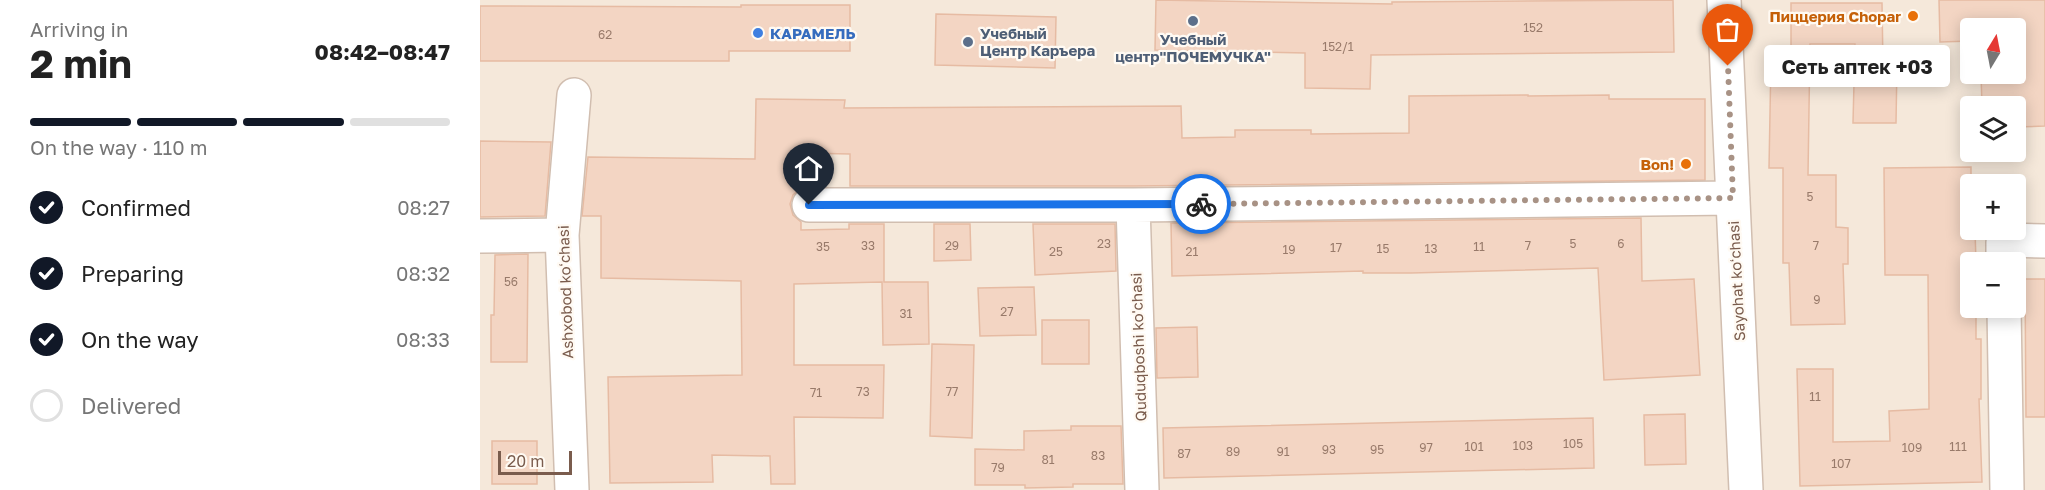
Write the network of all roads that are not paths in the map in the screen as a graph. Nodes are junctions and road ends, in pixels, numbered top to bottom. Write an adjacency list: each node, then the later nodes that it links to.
1 (1724, 0): 3 (street, Sayohat koʻchasi)
2 (574, 95): 6 (street, Ashxobod koʻchasi)
3 (1733, 198): 5 (street); 13 (street, Sayohat koʻchasi)
4 (809, 205): 5 (street)
5 (1133, 205): 12 (street, Quduqboshi ko'chasi)
6 (562, 235): 7 (street); 11 (street, Ashxobod koʻchasi)
7 (480, 236)
8 (2045, 241): 9 (street)
9 (2003, 252)
10 (2004, 318): 14 (street)
11 (572, 490)
12 (1142, 490)
13 (1746, 490)
14 (2007, 490)

